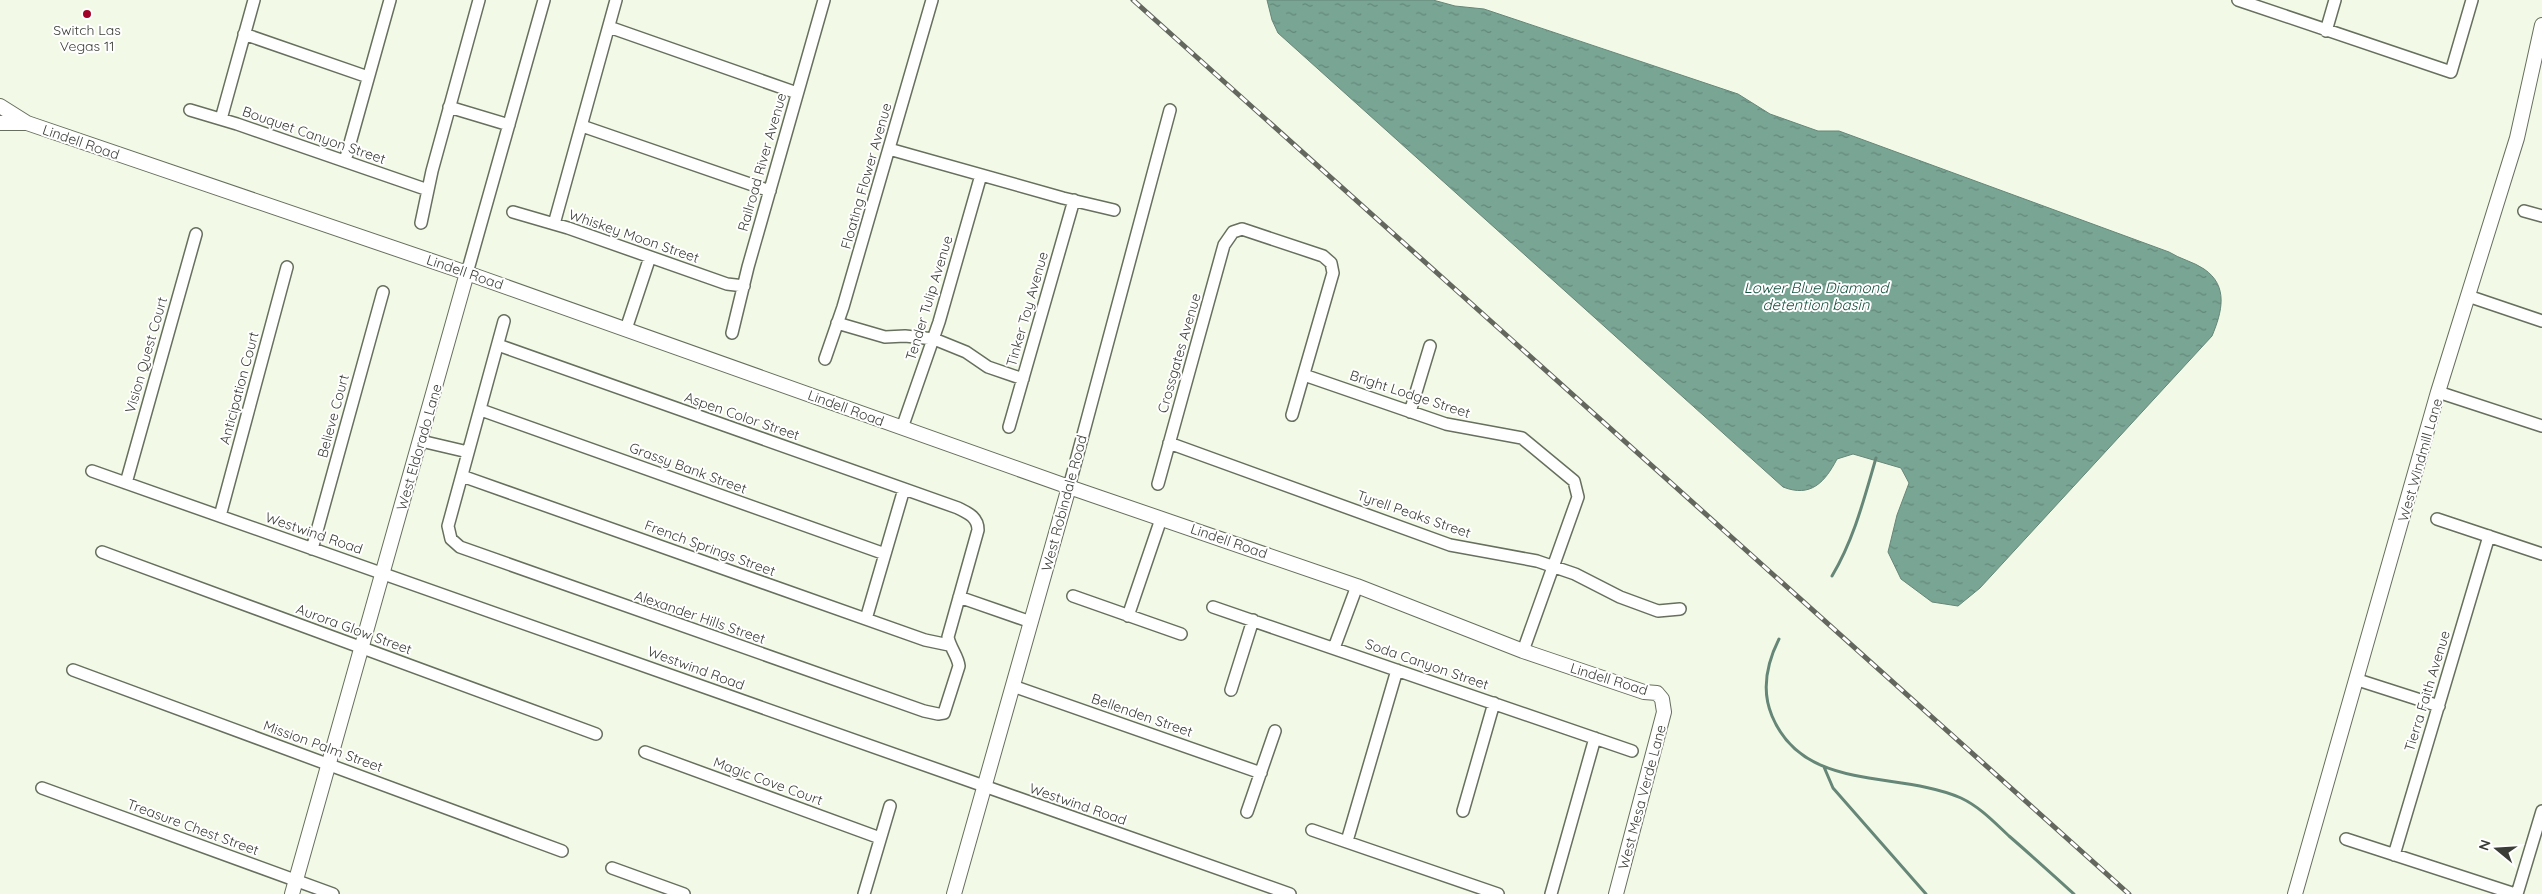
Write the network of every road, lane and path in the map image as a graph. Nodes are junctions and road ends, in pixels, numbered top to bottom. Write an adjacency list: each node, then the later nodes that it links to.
1 (254, 0): 15 (street)
2 (390, 0): 16 (street)
3 (479, 0): 19 (street)
4 (544, 0): 25 (street, West Eldorado Lane)
5 (616, 0): 13 (street)
6 (824, 0): 17 (street, Railroad River Avenue)
7 (932, 0): 27 (street, Floating Flower Avenue)
8 (2238, 0): 11 (street)
9 (2335, 0): 14 (street)
10 (2472, 0): 14 (street)
11 (2251, 2): 14 (street)
12 (2542, 25): 45 (street, West Windmill Lane)
13 (609, 27): 17 (street); 26 (street)
14 (2326, 31)
15 (244, 34): 16 (street); 22 (street)
16 (368, 77): 28 (street)
17 (798, 93): 31 (street, Railroad River Avenue)
18 (0, 106): 24 (street, Lindell Road)
19 (450, 107): 25 (street); 30 (street)
20 (190, 110): 22 (street, Bouquet Canyon Street)
21 (1170, 110): 71 (street, West Robindale Road)
22 (221, 119): 28 (street, Bouquet Canyon Street)
23 (0, 123): 24 (street, Lindell Road)
24 (27, 124): 42 (street, Lindell Road)
25 (509, 125): 42 (street, West Eldorado Lane)
26 (582, 126): 31 (street); 38 (street)
27 (889, 149): 29 (street); 48 (street, Floating Flower Avenue)
28 (345, 161): 30 (street, Bouquet Canyon Street)
29 (981, 175): 32 (street); 51 (street, Tender Tulip Avenue)
30 (428, 190): 37 (street)
31 (770, 191): 43 (street, Railroad River Avenue)
32 (1074, 200): 33 (street); 56 (street, Tinker Toy Avenue)
33 (1114, 210)
34 (2524, 211): 36 (street)
35 (513, 212): 38 (street, Whiskey Moon Street)
36 (2542, 216)
37 (421, 222)
38 (554, 224): 40 (street, Whiskey Moon Street)
39 (196, 234): 69 (street, Vision Quest Court)
40 (650, 257): 43 (street, Whiskey Moon Street); 49 (street)
41 (288, 267): 73 (street, Anticipation Court)
42 (467, 273): 49 (street, Lindell Road); 64 (street, West Eldorado Lane)
43 (744, 286): 50 (street, Railroad River Avenue)
44 (383, 292): 77 (street, Believe Court)
45 (2468, 296): 47 (street); 57 (street, West Windmill Lane)
46 (504, 321): 52 (street)
47 (2542, 321)
48 (837, 323): 51 (street); 54 (street, Floating Flower Avenue)
49 (626, 329): 63 (street, Lindell Road)
50 (732, 333)
51 (934, 339): 56 (street); 63 (street, Tender Tulip Avenue)
52 (498, 345): 58 (street); 72 (street, Aspen Color Street)
53 (1430, 346): 59 (street)
54 (825, 359)
55 (1304, 375): 59 (street, Bright Lodge Street); 60 (street); 65 (street, Crossgates Avenue)
56 (1023, 379): 62 (street, Tinker Toy Avenue)
57 (2438, 392): 61 (street); 99 (street, West Windmill Lane)
58 (481, 410): 66 (street); 79 (street, Grassy Bank Street)
59 (1410, 412): 81 (street, Bright Lodge Street)
60 (1292, 415)
61 (2542, 426)
62 (1010, 427)
63 (902, 428): 71 (street, Lindell Road)
64 (421, 441): 66 (street); 82 (street, West Eldorado Lane)
65 (1169, 443): 70 (street, Crossgates Avenue); 81 (street, Tyrell Peaks Street)
66 (468, 452): 68 (street)
67 (92, 472): 69 (street, Westwind Road)
68 (462, 476): 89 (street, French Springs Street); 93 (street, Alexander Hills Street)
69 (126, 483): 73 (street, Westwind Road)
70 (1158, 484)
71 (1069, 487): 74 (street, Lindell Road); 91 (street, West Robindale Road)
72 (904, 489): 79 (street); 85 (street, Aspen Color Street)
73 (220, 516): 77 (street, Westwind Road)
74 (1161, 519): 83 (street, Lindell Road); 88 (street)
75 (2437, 519): 76 (street)
76 (2489, 536): 80 (street); 104 (street, Tierra Faith Avenue)
77 (312, 549): 82 (street, Westwind Road)
78 (102, 552): 95 (street, Aurora Glow Street)
79 (885, 554): 89 (street)
80 (2542, 554)
81 (1553, 566): 87 (street, Tyrell Peaks Street); 96 (street)
82 (383, 573): 95 (street, West Eldorado Lane); 112 (street, Westwind Road)
83 (1357, 586): 94 (street); 96 (street, Lindell Road)
84 (1073, 596): 88 (street)
85 (959, 597): 91 (street); 93 (street)
86 (1212, 607): 90 (street, Soda Canyon Street)
87 (1680, 609)
88 (1128, 616): 92 (street)
89 (866, 619): 93 (street, French Springs Street)
90 (1252, 620): 94 (street, Soda Canyon Street); 101 (street)
91 (1031, 622): 100 (street, West Robindale Road)
92 (1181, 634)
93 (949, 645)
94 (1334, 648): 98 (street, Soda Canyon Street)
95 (362, 649): 106 (street, Aurora Glow Street); 110 (street, West Eldorado Lane)
96 (1523, 651): 102 (street, Lindell Road)
97 (73, 670): 110 (street, Mission Palm Street)
98 (1396, 670): 103 (street, Soda Canyon Street); 121 (street)
99 (2358, 680): 104 (street); 134 (street, West Windmill Lane)
100 (1013, 686): 111 (street, Bellenden Street); 112 (street, West Robindale Road)
101 (1231, 690)
102 (1662, 699): 133 (street, West Mesa Verde Lane)
103 (1494, 703): 107 (street, Soda Canyon Street); 115 (street)
104 (2438, 706): 123 (street, Tierra Faith Avenue)
105 (1275, 731): 111 (street)
106 (596, 734)
107 (1595, 738): 108 (street, Soda Canyon Street); 132 (street)
108 (1632, 750)
109 (645, 752): 119 (street, Magic Cove Court)
110 (329, 765): 122 (street, Mission Palm Street); 125 (street, West Eldorado Lane)
111 (1260, 773): 117 (street)
112 (984, 786): 126 (street, West Robindale Road); 130 (street, Westwind Road)
113 (42, 788): 125 (street, Treasure Chest Street)
114 (890, 806): 119 (street)
115 (1463, 811)
116 (2542, 811): 135 (street)
117 (1248, 812)
118 (1312, 830): 121 (street)
119 (880, 838): 129 (street)
120 (2346, 839): 123 (street)
121 (1347, 841): 131 (street)
122 (562, 851)
123 (2394, 855): 135 (street)
124 (612, 868): 128 (street)
125 (294, 887): 127 (street, Treasure Chest Street)
126 (956, 893)
127 (333, 894)
128 (684, 894)
129 (864, 894)
130 (1290, 894)
131 (1498, 894)
132 (1551, 894)
133 (1616, 894)
134 (2295, 894)
135 (2516, 894)

